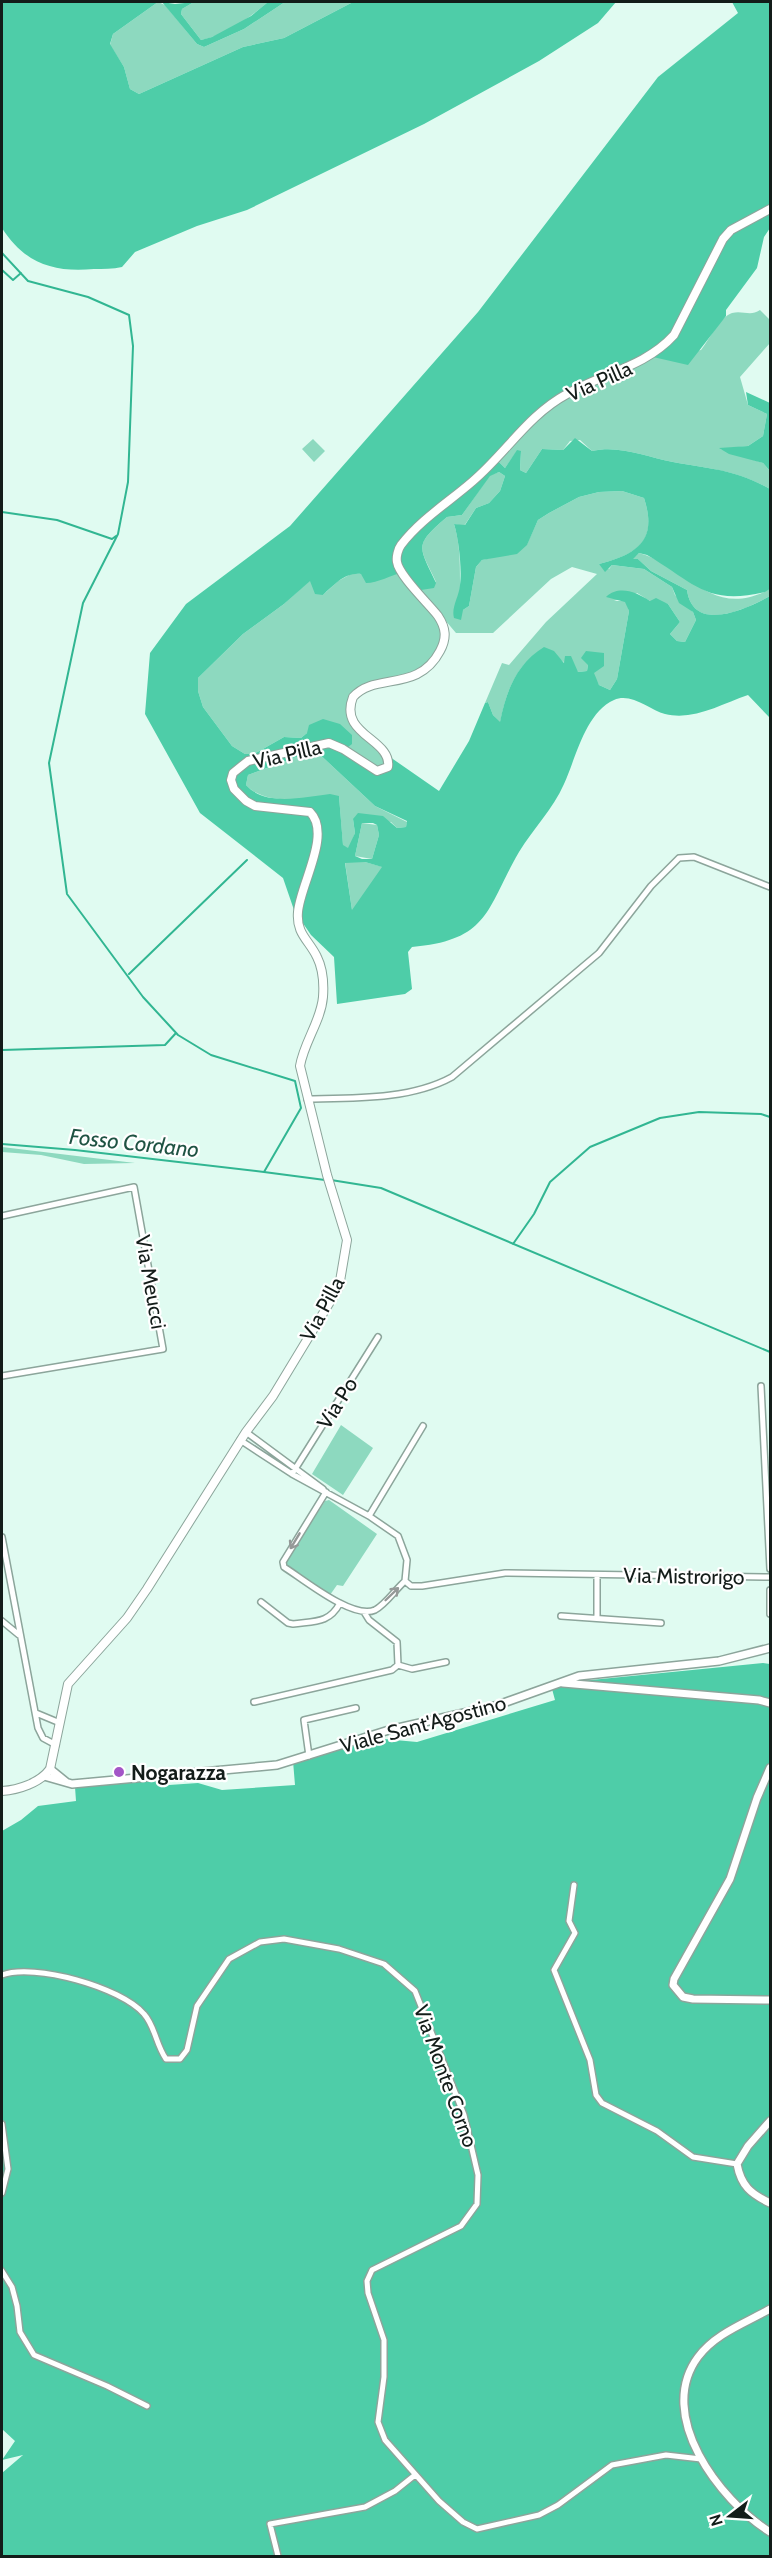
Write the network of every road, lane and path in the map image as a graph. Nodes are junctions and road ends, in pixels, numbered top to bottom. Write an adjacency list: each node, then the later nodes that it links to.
1 (771, 209): 3 (main road, Via Pilla)
2 (771, 887): 3 (street)
3 (307, 1099): 9 (main road, Via Pilla)
4 (2, 1216): 6 (street, Via Meucci)
5 (378, 1337): 13 (street, Via Po)
6 (2, 1376)
7 (761, 1386): 18 (street, Via Mistrorigo)
8 (423, 1426): 16 (street)
9 (246, 1432): 10 (main road, Via Pilla); 11 (street)
10 (240, 1440): 12 (street); 40 (main road, Via Pilla)
11 (259, 1440): 12 (street); 13 (street)
12 (254, 1448): 14 (street)
13 (296, 1468): 14 (street, Via Po); 15 (street)
14 (292, 1474): 15 (street)
15 (326, 1492): 16 (street); 24 (street, one-way to 24)
16 (369, 1516): 21 (street)
17 (2, 1537): 31 (street)
18 (771, 1569)
19 (597, 1575): 20 (street, Via Mistrorigo); 21 (street, Via Mistrorigo); 28 (street, Via Mistrorigo)
20 (771, 1577)
21 (405, 1581): 25 (street, one-way to 21)
22 (771, 1590): 26 (street, Via Mistrorigo)
23 (261, 1602): 24 (street)
24 (340, 1603): 25 (street)
25 (364, 1612): 34 (street)
26 (771, 1614)
27 (561, 1616): 28 (street)
28 (597, 1618): 30 (street)
29 (2, 1621): 31 (street)
30 (661, 1623)
31 (19, 1635): 39 (street)
32 (771, 1648): 35 (street, Viale Sant'Agostino)
33 (446, 1662): 34 (street)
34 (398, 1665): 36 (street)
35 (561, 1683): 37 (street); 44 (street, Viale Sant'Agostino)
36 (254, 1702)
37 (771, 1703)
38 (356, 1708): 44 (street)
39 (36, 1713): 40 (street); 42 (street)
40 (60, 1723): 41 (main road, Via Pilla)
41 (59, 1735): 42 (street); 43 (main road, Via Pilla)
42 (41, 1736): 43 (street)
43 (57, 1746): 46 (main road, Via Pilla)
44 (309, 1756): 48 (street, Viale Sant'Agostino)
45 (771, 1768): 52 (street)
46 (50, 1769): 47 (main road); 48 (street)
47 (44, 1776): 48 (street, Viale Sant'Agostino); 49 (main road)
48 (72, 1784)
49 (2, 1791)
50 (574, 1885): 55 (street)
51 (2, 1975): 62 (street, Via Monte Corno)
52 (771, 2000)
53 (771, 2121): 55 (street)
54 (2, 2124): 56 (street)
55 (737, 2164): 57 (street)
56 (2, 2193)
57 (771, 2203)
58 (2, 2271): 60 (street)
59 (771, 2309): 61 (street)
60 (147, 2406)
61 (701, 2458): 62 (street, Via Monte Corno); 63 (street)
62 (415, 2475): 64 (street)
63 (771, 2532)
64 (278, 2556)

